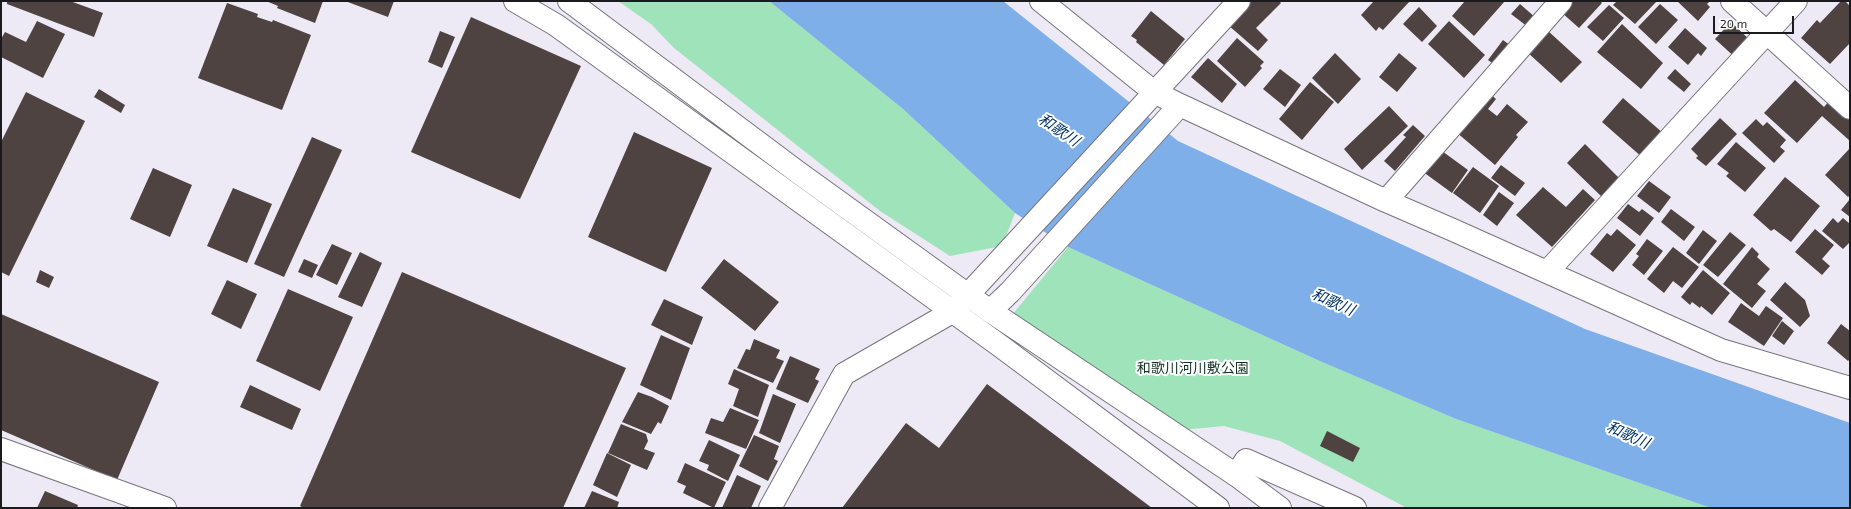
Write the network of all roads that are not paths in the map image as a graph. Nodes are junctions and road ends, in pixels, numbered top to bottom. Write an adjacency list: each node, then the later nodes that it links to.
1 (515, 1): 16 (street)
2 (568, 1): 14 (street)
3 (1041, 1): 9 (street)
4 (1239, 1): 9 (street)
5 (1561, 1): 12 (street)
6 (1732, 1): 8 (street)
7 (1796, 1): 8 (street)
8 (1767, 32): 11 (street); 13 (street)
9 (1147, 100): 10 (street); 14 (street)
10 (1180, 105): 12 (street); 15 (street)
11 (1850, 108)
12 (1386, 202): 13 (street)
13 (1547, 272): 17 (street)
14 (974, 288): 15 (street); 16 (street)
15 (990, 311): 19 (street)
16 (952, 312): 21 (street); 22 (street)
17 (1850, 388)
18 (1, 449): 20 (street)
19 (1236, 475): 23 (street); 24 (street)
20 (165, 508)
21 (770, 508)
22 (1218, 508)
23 (1280, 508)
24 (1355, 508)

